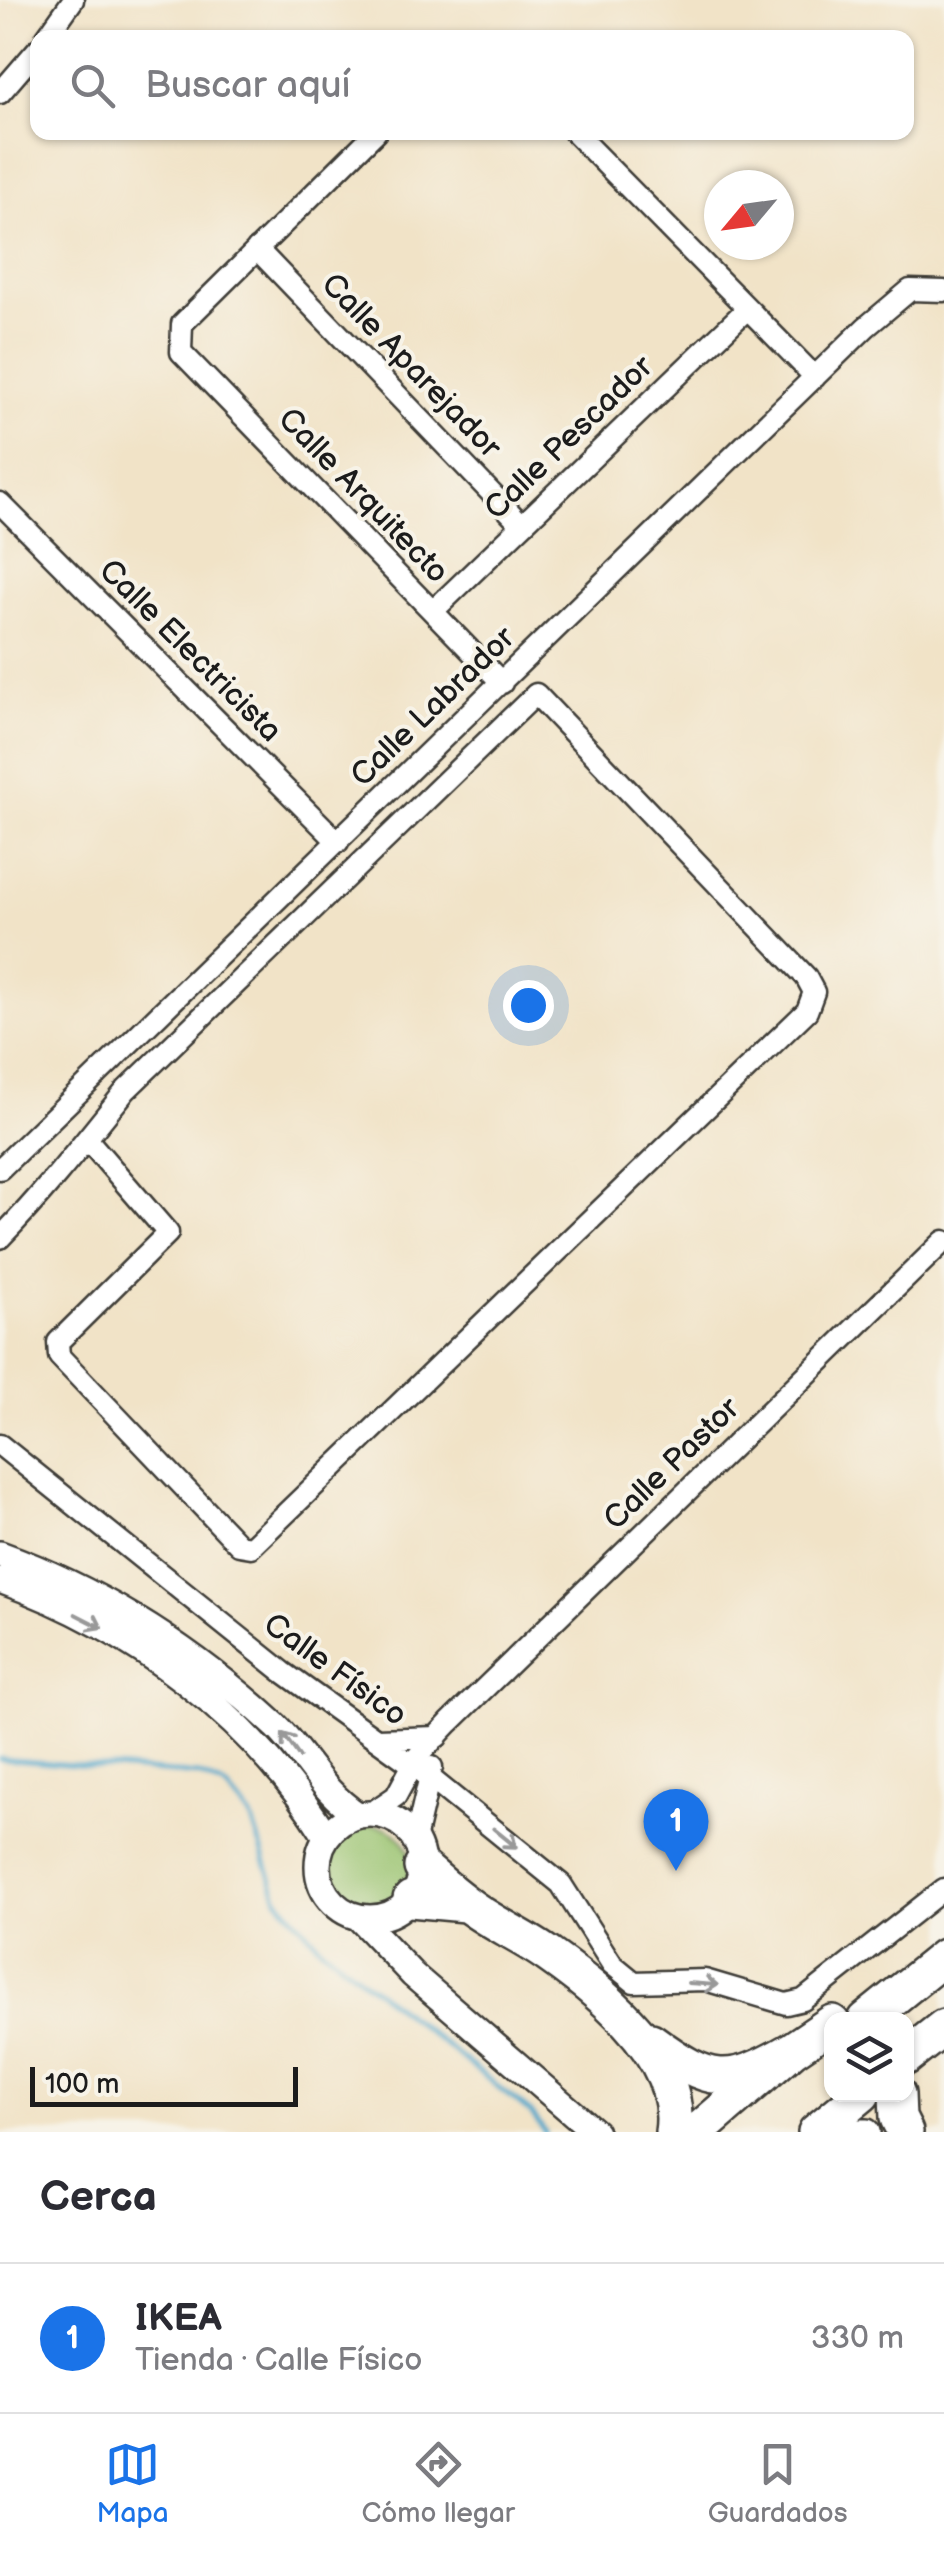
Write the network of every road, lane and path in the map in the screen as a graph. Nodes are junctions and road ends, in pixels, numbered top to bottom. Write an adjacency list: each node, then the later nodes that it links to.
1 (73, 0): 2 (street)
2 (52, 30)
3 (30, 59): 4 (street)
4 (0, 93)
5 (368, 140): 7 (street)
6 (582, 140): 9 (street)
7 (257, 249): 12 (street, Calle Aparejador); 13 (street, Calle Arquitecto)
8 (944, 291): 10 (street, Calle Labrador)
9 (747, 309): 10 (street); 12 (street, Calle Pescador)
10 (815, 378): 14 (street, Calle Labrador)
11 (0, 503): 15 (street, Calle Electricista)
12 (522, 525): 13 (street, Calle Pescador)
13 (433, 611): 14 (street, Calle Arquitecto)
14 (502, 682): 15 (street, Calle Labrador)
15 (338, 842): 17 (street, Calle Labrador)
16 (87, 1139): 16 (street); 18 (street)
17 (0, 1169)
18 (0, 1238)
19 (944, 1240): 23 (street, Calle Pastor)
20 (0, 1445): 24 (street, Calle Físico)
21 (0, 1554): 26 (street, one-way to 21)
22 (0, 1580): 27 (street, one-way to 27)
23 (440, 1734): 24 (street); 25 (street, Calle Pastor)
24 (377, 1739): 25 (street, Calle Físico)
25 (421, 1771): 26 (street, Calle Pastor); 28 (street, Calle Pastor); 29 (street, Calle Físico, one-way to 29)
26 (364, 1814): 27 (street); 28 (street)
27 (326, 1836): 30 (street)
28 (412, 1879): 30 (street); 32 (street); 37 (highway)
29 (944, 1889)
30 (359, 1918): 32 (street)
31 (944, 1957): 33 (highway)
32 (413, 1975): 45 (street)
33 (910, 1983): 35 (highway); 36 (highway)
34 (944, 2003): 39 (highway)
35 (853, 2012)
36 (876, 2012)
37 (626, 2023): 40 (highway); 46 (highway)
38 (824, 2028): 40 (highway)
39 (917, 2045)
40 (792, 2050): 47 (highway)
41 (824, 2056): 48 (highway)
42 (824, 2102): 49 (highway)
43 (852, 2102): 50 (highway)
44 (897, 2102): 53 (highway)
45 (595, 2132)
46 (673, 2132)
47 (697, 2132)
48 (732, 2132)
49 (789, 2132)
50 (816, 2132)
51 (824, 2132): 52 (street)
52 (867, 2132)
53 (905, 2132)

